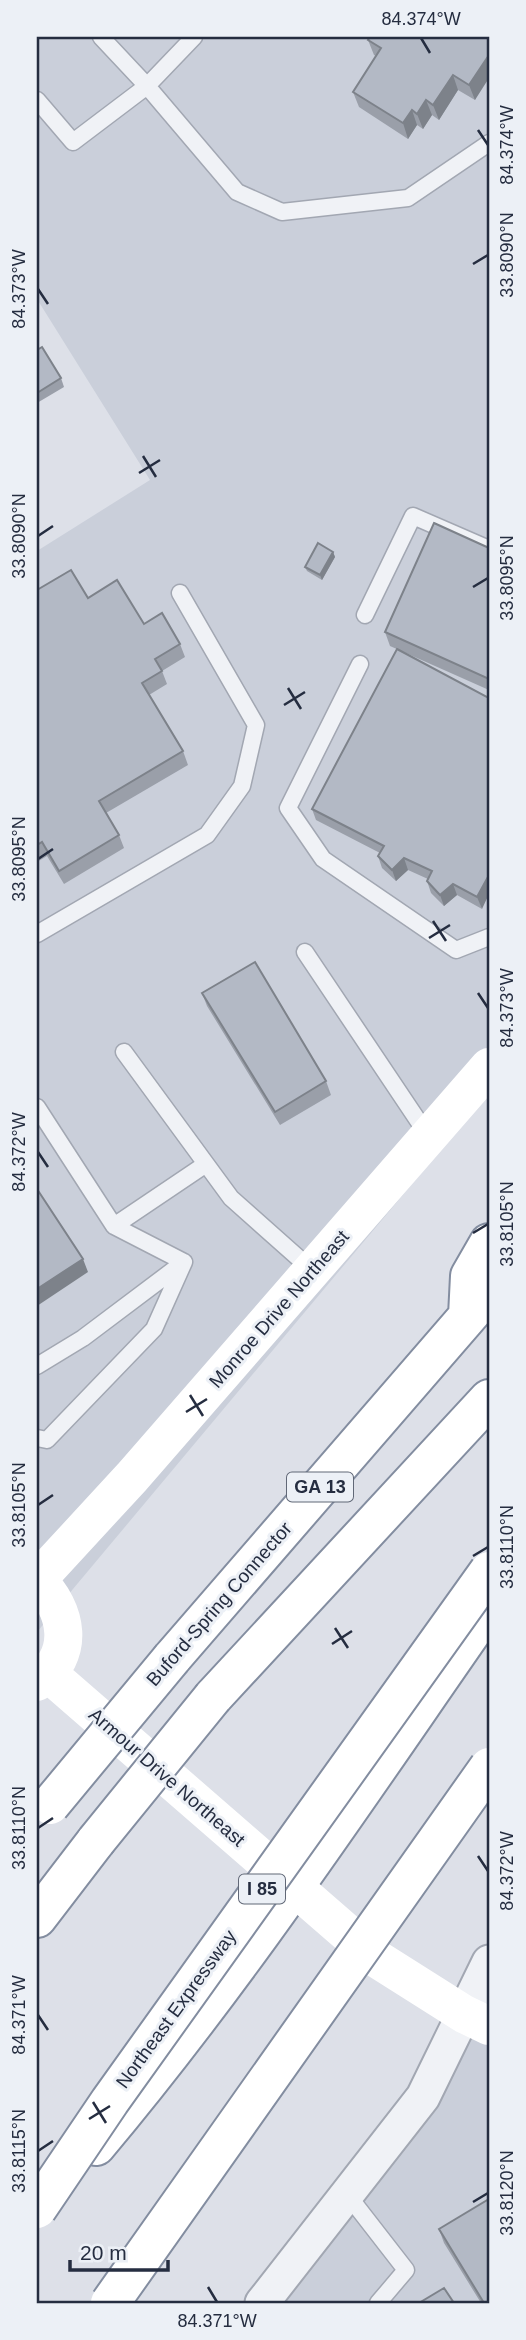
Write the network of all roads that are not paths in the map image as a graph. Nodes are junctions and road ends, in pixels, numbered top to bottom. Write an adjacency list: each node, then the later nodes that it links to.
1 (102, 37): 3 (lane)
2 (194, 37): 3 (lane)
3 (147, 86): 4 (lane); 5 (lane)
4 (37, 100)
5 (489, 143)
6 (489, 550): 8 (lane)
7 (180, 593): 10 (lane)
8 (365, 615)
9 (360, 664): 11 (lane)
10 (37, 933)
11 (489, 937)
12 (306, 952): 16 (lane)
13 (124, 1052): 17 (lane)
14 (489, 1067): 16 (main road, Monroe Drive Northeast)
15 (37, 1107): 18 (lane)
16 (429, 1137): 21 (main road, Monroe Drive Northeast)
17 (206, 1164): 18 (lane); 21 (lane)
18 (114, 1226): 20 (lane)
19 (489, 1242): 22 (main road)
20 (184, 1262): 23 (lane); 25 (lane)
21 (312, 1270): 27 (main road, Monroe Drive Northeast)
22 (479, 1304): 31 (main road, Buford-Spring Connector / GA 13, bridge)
23 (37, 1366)
24 (489, 1399): 33 (main road, bridge)
25 (37, 1438)
26 (489, 1571): 37 (main road, Northeast Expressway / I 85, bridge)
27 (37, 1580): 29 (main road, Monroe Drive Northeast)
28 (489, 1607): 32 (main road)
29 (43, 1678): 32 (main road, Armour Drive Northeast)
30 (489, 1767): 39 (main road, bridge)
31 (44, 1814)
32 (294, 1888): 35 (main road, Armour Drive Northeast); 38 (main road)
33 (37, 1919)
34 (489, 1962): 35 (street)
35 (477, 2020): 36 (street)
36 (347, 2194): 40 (street); 41 (lane)
37 (37, 2209)
38 (37, 2218)
39 (110, 2303)
40 (262, 2303)
41 (378, 2303)

